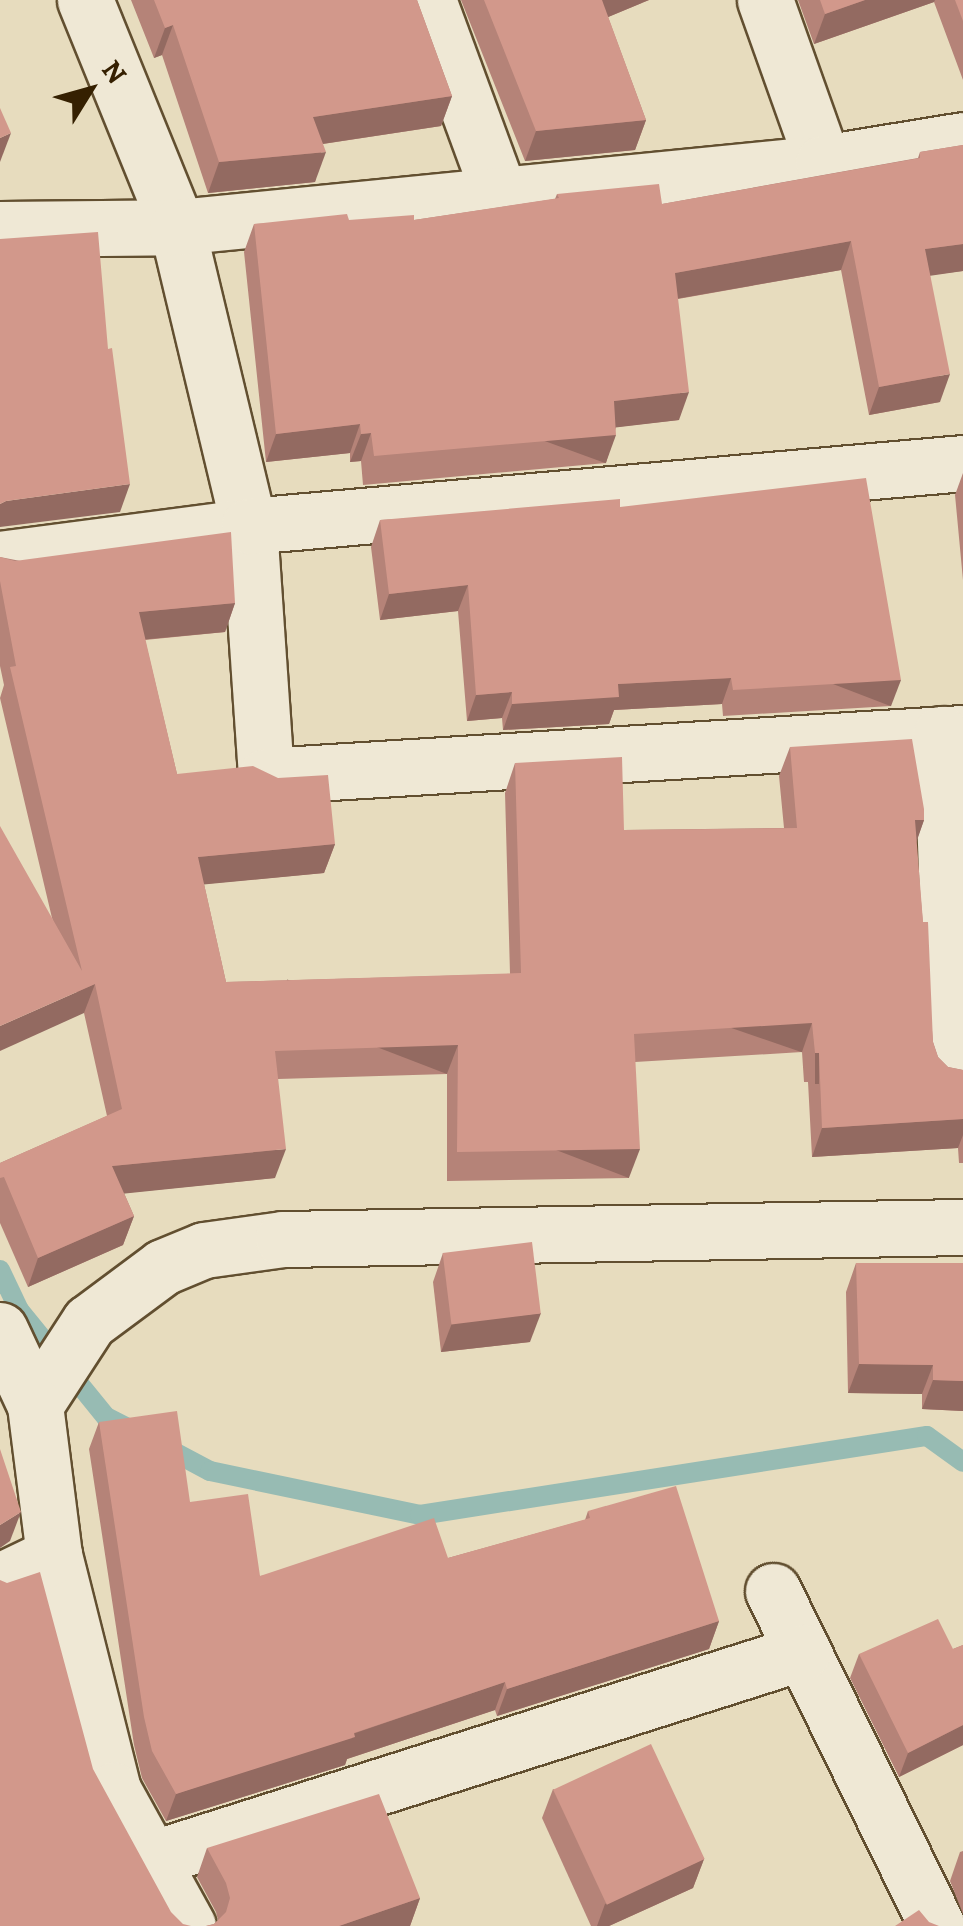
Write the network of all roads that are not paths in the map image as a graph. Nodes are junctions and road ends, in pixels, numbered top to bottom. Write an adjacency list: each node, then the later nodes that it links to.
1 (85, 0): 7 (street)
2 (428, 0): 6 (street)
3 (765, 0): 5 (street)
4 (963, 140): 5 (street)
5 (822, 163): 6 (street)
6 (500, 196): 7 (street)
7 (177, 226): 8 (street); 10 (street)
8 (0, 229)
9 (963, 464): 10 (street)
10 (249, 526): 11 (street); 12 (street)
11 (0, 559)
12 (952, 734): 13 (street)
13 (953, 1069)
14 (963, 1227): 16 (street)
15 (0, 1330): 16 (street)
16 (49, 1385): 17 (street)
17 (54, 1556): 18 (street); 21 (street)
18 (0, 1581)
19 (773, 1591): 20 (street)
20 (803, 1652): 21 (street); 23 (street)
21 (151, 1859): 22 (street)
22 (188, 1926)
23 (937, 1926)

